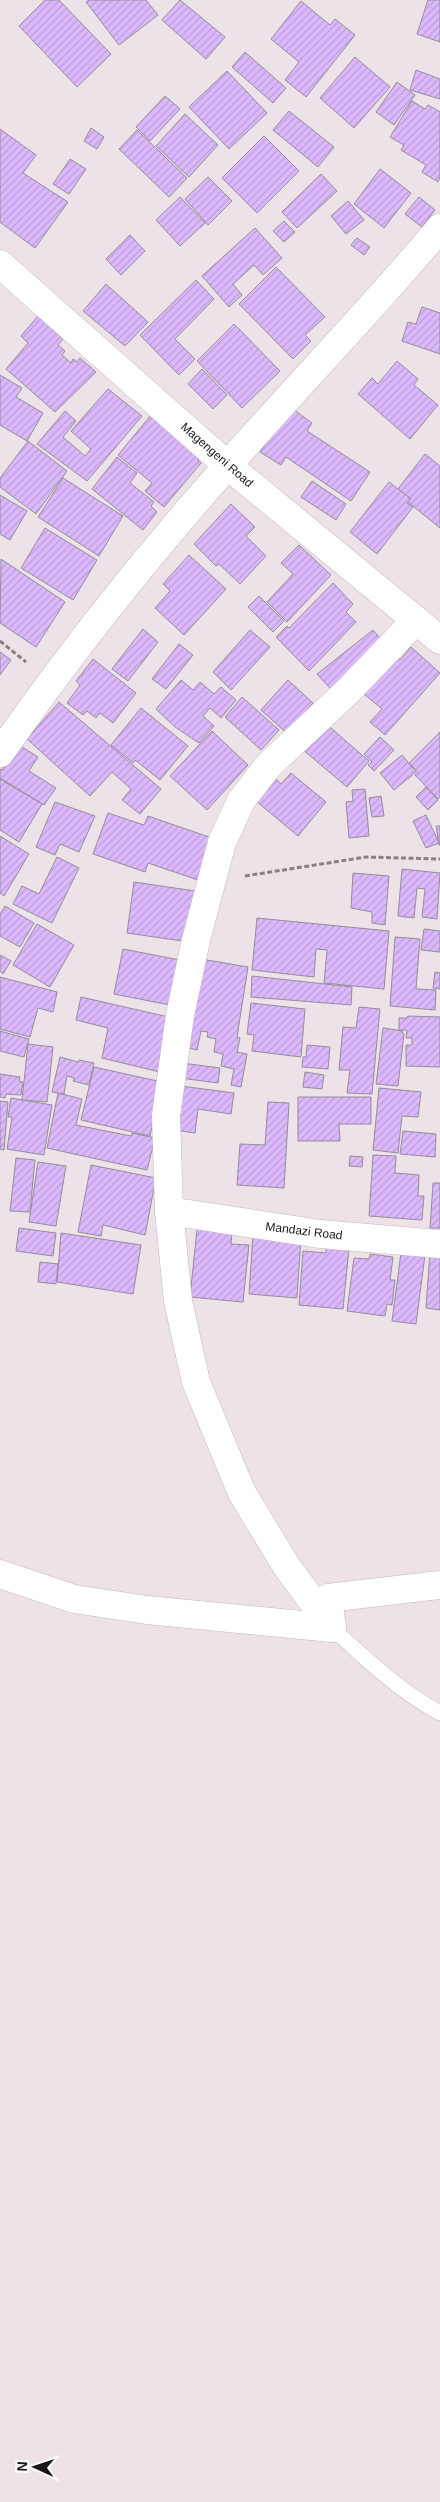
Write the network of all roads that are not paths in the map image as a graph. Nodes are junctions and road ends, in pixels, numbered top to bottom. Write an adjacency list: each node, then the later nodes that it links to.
1 (440, 228): 3 (street)
2 (0, 264): 3 (street, Magengeni Road)
3 (228, 465): 4 (street, Magengeni Road); 6 (street)
4 (416, 620): 5 (street, Magengeni Road); 7 (street)
5 (440, 640)
6 (0, 753)
7 (169, 1211): 8 (street, Mandazi Road); 11 (street)
8 (440, 1244)
9 (0, 1574): 11 (street)
10 (440, 1585): 11 (street)
11 (332, 1628): 12 (lane)
12 (440, 1713)

